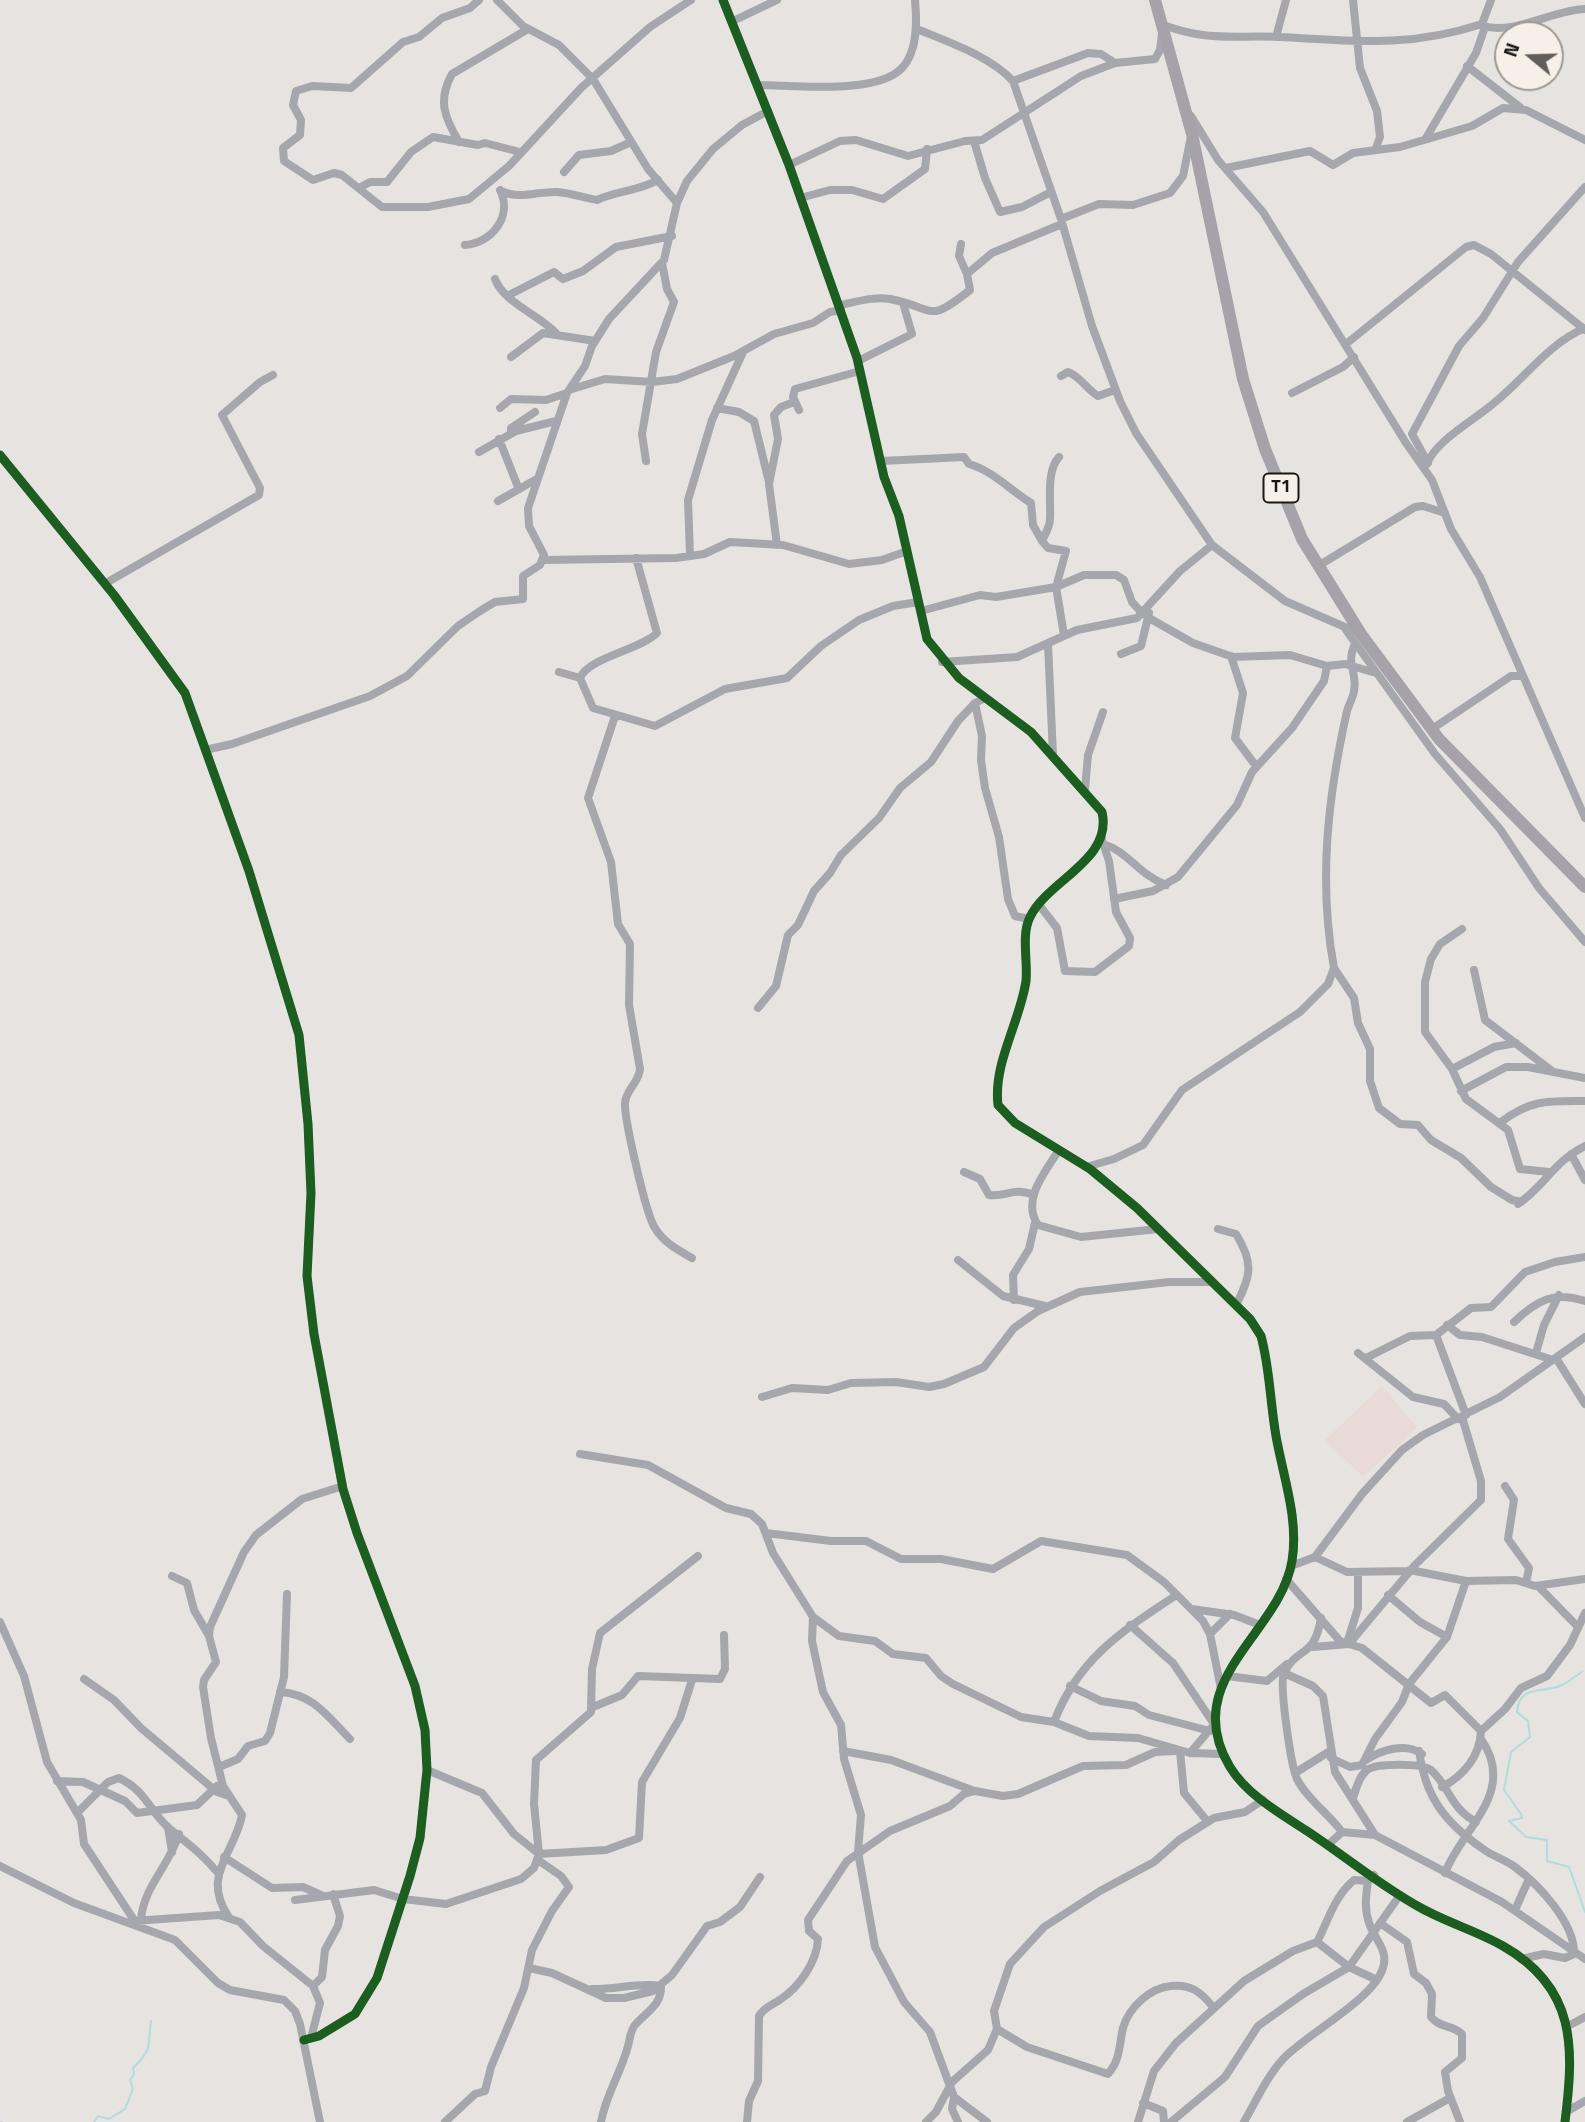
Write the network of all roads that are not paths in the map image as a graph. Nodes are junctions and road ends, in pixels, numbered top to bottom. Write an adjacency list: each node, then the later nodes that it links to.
1 (479, 0): 43 (street)
2 (497, 0): 15 (street)
3 (723, 0): 12 (street)
4 (777, 0): 12 (street)
5 (915, 0): 16 (street)
6 (1155, 0): 13 (highway, T1)
7 (1286, 0): 17 (street)
8 (1354, 0): 18 (street)
9 (1491, 0): 14 (street)
10 (686, 1): 21 (street)
11 (1585, 9): 14 (street)
12 (733, 21): 23 (street)
13 (1163, 25): 17 (street); 19 (street); 24 (highway, T1)
14 (1483, 26): 18 (street); 20 (street)
15 (528, 29): 21 (street); 32 (street)
16 (917, 29): 22 (street); 23 (street)
17 (1276, 37): 18 (street)
18 (1360, 42): 34 (street)
19 (1115, 62): 22 (street); 27 (street)
20 (1467, 66): 25 (street); 29 (street)
21 (593, 79): 33 (street); 36 (street)
22 (1013, 81): 27 (street)
23 (759, 85): 26 (street)
24 (1182, 104): 28 (highway, T1); 38 (street)
25 (1523, 110): 29 (street); 30 (street)
26 (768, 111): 37 (street); 47 (street)
27 (1026, 114): 31 (street); 45 (street)
28 (1192, 134): 48 (street); 100 (highway, T1)
29 (1426, 138): 34 (street)
30 (1585, 140)
31 (974, 141): 35 (street); 45 (street)
32 (459, 142): 36 (street); 43 (street)
33 (631, 142): 39 (street); 41 (street)
34 (1376, 148): 38 (street)
35 (927, 149): 37 (street); 46 (street)
36 (520, 152): 40 (street)
37 (789, 165): 46 (street)
38 (1226, 168): 62 (street)
39 (564, 172)
40 (497, 177): 43 (street); 44 (street)
41 (658, 180): 44 (street); 47 (street)
42 (1585, 187): 53 (street)
43 (359, 188)
44 (501, 191): 51 (street)
45 (1051, 192): 48 (street)
46 (800, 198): 58 (street)
47 (677, 203): 49 (street)
48 (1061, 221): 54 (street); 71 (street)
49 (672, 236): 52 (street); 56 (street)
50 (961, 244): 54 (street)
51 (465, 246)
52 (662, 263): 61 (street); 70 (street)
53 (1512, 273): 59 (street); 62 (street); 87 (street)
54 (967, 274): 57 (street)
55 (495, 279): 56 (street)
56 (507, 296): 60 (street)
57 (903, 303): 58 (street); 66 (street)
58 (841, 307): 63 (street); 66 (street)
59 (1584, 329): 87 (street)
60 (556, 333): 61 (street); 64 (street)
61 (595, 341): 72 (street)
62 (1346, 344): 65 (street)
63 (743, 352): 70 (street); 76 (street)
64 (511, 357)
65 (1354, 357): 73 (street); 87 (street)
66 (858, 361): 67 (street)
67 (860, 371): 86 (street); 89 (street)
68 (273, 375): 101 (street)
69 (1061, 376): 71 (street)
70 (652, 382): 72 (street); 85 (street)
71 (1115, 390): 95 (street)
72 (568, 391): 74 (street); 78 (street)
73 (1292, 393)
74 (542, 400): 75 (street); 77 (street)
75 (500, 408)
76 (718, 408): 89 (street); 97 (street)
77 (536, 412): 79 (street); 80 (street)
78 (556, 421): 79 (street); 88 (street)
79 (539, 424): 80 (street)
80 (511, 433): 81 (street)
81 (499, 439): 82 (street); 90 (street)
82 (479, 452)
83 (0, 455): 101 (street)
84 (1059, 457): 93 (street)
85 (646, 461)
86 (881, 461): 93 (street); 96 (street)
87 (1427, 467): 92 (street)
88 (535, 480): 90 (street); 99 (street)
89 (769, 482): 94 (street)
90 (518, 487): 91 (street)
91 (498, 501)
92 (1445, 513): 100 (street); 116 (street)
93 (1042, 541): 102 (street)
94 (777, 545): 96 (street); 97 (street)
95 (1212, 545): 105 (street); 107 (street)
96 (907, 551): 103 (street)
97 (690, 556): 98 (street)
98 (636, 558): 99 (street); 117 (street)
99 (543, 559): 123 (street)
100 (1318, 566): 107 (highway, T1)
101 (106, 583): 123 (street)
102 (1056, 587): 104 (street); 105 (street); 106 (street)
103 (918, 602): 104 (street); 121 (street)
104 (921, 611): 111 (street)
105 (1146, 616): 106 (street); 109 (street); 110 (street)
106 (1065, 635): 108 (street)
107 (1358, 639): 113 (street); 115 (street); 122 (highway, T1)
108 (1048, 644): 111 (street); 124 (street)
109 (1121, 654)
110 (1231, 656): 112 (street); 125 (street)
111 (942, 662): 118 (street)
112 (1327, 666): 113 (street); 125 (street)
113 (1350, 666): 115 (street); 136 (street)
114 (559, 672): 117 (street)
115 (1376, 673): 135 (street)
116 (1522, 676): 122 (street); 127 (street)
117 (580, 678): 121 (street)
118 (985, 698): 119 (street); 124 (street)
119 (975, 703): 133 (street); 138 (street)
120 (1103, 712): 126 (street)
121 (615, 716): 158 (street)
122 (1432, 729): 130 (highway, T1)
123 (205, 750): 176 (street)
124 (1054, 755): 126 (street)
125 (1256, 766): 129 (street)
126 (1084, 790): 128 (street)
127 (1584, 815)
128 (1102, 840): 129 (street); 131 (street); 132 (street)
129 (1166, 886): 131 (street)
130 (1585, 887)
131 (1114, 899): 132 (street)
132 (1040, 906): 133 (street)
133 (1029, 919): 147 (street)
134 (1462, 929): 140 (street)
135 (1585, 942)
136 (1334, 968): 149 (street); 151 (street)
137 (1474, 970): 139 (street)
138 (758, 1008)
139 (1516, 1043): 140 (street); 141 (street)
140 (1452, 1069): 143 (street)
141 (1552, 1071): 142 (street); 143 (street)
142 (1585, 1078)
143 (1461, 1091): 145 (street)
144 (1585, 1101): 145 (street)
145 (1501, 1122): 151 (street)
146 (1585, 1146): 148 (street)
147 (1059, 1150): 149 (street); 153 (street)
148 (1571, 1154): 151 (street); 152 (street)
149 (1086, 1167): 155 (street)
150 (964, 1172): 153 (street)
151 (1549, 1172)
152 (1585, 1180)
153 (1034, 1195): 154 (street)
154 (1035, 1223): 155 (street); 162 (street)
155 (1158, 1229): 160 (street)
156 (1219, 1229): 164 (street)
157 (1585, 1257): 167 (street)
158 (692, 1258)
159 (958, 1260): 162 (street)
160 (1211, 1282): 164 (street); 165 (street)
161 (1559, 1295): 163 (street); 166 (street); 170 (street)
162 (1014, 1300): 165 (street)
163 (1585, 1301)
164 (1236, 1305): 181 (street)
165 (1048, 1306): 172 (street)
166 (1514, 1322)
167 (1447, 1325): 168 (street); 170 (street)
168 (1436, 1335): 174 (street); 174 (street)
169 (1585, 1337): 171 (street)
170 (1536, 1353): 171 (street)
171 (1555, 1359): 173 (street); 174 (street)
172 (762, 1397)
173 (1585, 1404)
174 (1462, 1417): 180 (street); 182 (street)
175 (580, 1454): 178 (street)
176 (343, 1486): 204 (street); 231 (street)
177 (1505, 1486): 188 (street)
178 (766, 1533): 192 (street); 196 (street)
179 (698, 1556): 218 (street)
180 (1315, 1557): 181 (street); 183 (street)
181 (1291, 1566): 186 (street)
182 (1410, 1571): 183 (street); 187 (street); 191 (street)
183 (1358, 1572): 207 (street)
184 (173, 1576): 204 (street)
185 (1585, 1578): 189 (street)
186 (1286, 1579): 197 (street); 200 (street)
187 (1466, 1581): 188 (street); 206 (street)
188 (1526, 1583): 189 (street)
189 (1538, 1586): 201 (street)
190 (287, 1594): 217 (street)
191 (1388, 1595): 206 (street); 207 (street)
192 (1175, 1596): 193 (street); 199 (street)
193 (1187, 1607): 195 (street); 202 (street)
194 (1585, 1613): 201 (street)
195 (1230, 1614): 200 (street); 202 (street)
196 (814, 1617): 219 (street); 223 (street)
197 (1321, 1618): 207 (street); 208 (street)
198 (0, 1622): 233 (street)
199 (1129, 1625): 215 (street); 220 (street)
200 (1260, 1625): 211 (street)
201 (1577, 1628): 205 (street); 221 (street)
202 (1210, 1634): 216 (street)
203 (724, 1635): 213 (street)
204 (209, 1636): 229 (street)
205 (1585, 1636)
206 (1447, 1637): 214 (street)
207 (1348, 1644): 208 (street); 214 (street)
208 (1313, 1647): 209 (street)
209 (1298, 1657): 210 (street); 211 (street)
210 (1284, 1673): 227 (street); 232 (street)
211 (1227, 1676): 216 (street)
212 (84, 1679): 236 (street)
213 (692, 1680): 218 (street); 255 (street)
214 (1409, 1684): 221 (street); 228 (street)
215 (1070, 1686): 219 (street); 220 (street)
216 (1221, 1689): 220 (street)
217 (280, 1692): 222 (street); 229 (street)
218 (593, 1707): 255 (street)
219 (1054, 1722): 224 (street)
220 (1214, 1724): 225 (street); 226 (street)
221 (1480, 1735): 235 (street); 245 (street)
222 (350, 1739)
223 (843, 1751): 238 (street); 253 (street)
224 (1178, 1751): 225 (street); 238 (street); 244 (street)
225 (1190, 1754): 226 (street)
226 (1223, 1754): 241 (street)
227 (1330, 1754): 228 (street); 232 (street); 240 (street)
228 (1366, 1760): 230 (street)
229 (219, 1767): 234 (street)
230 (1426, 1768): 235 (street); 240 (street); 250 (street)
231 (427, 1770): 255 (street); 265 (street)
232 (1295, 1773): 247 (street)
233 (57, 1781): 237 (street); 243 (street)
234 (223, 1783): 236 (street); 239 (street)
235 (1441, 1787): 245 (street)
236 (213, 1788): 239 (street); 242 (street)
237 (102, 1791): 242 (street); 242 (street); 243 (street)
238 (975, 1791): 253 (street)
239 (229, 1796): 254 (street)
240 (1353, 1798): 249 (street)
241 (1263, 1800): 244 (street); 251 (street)
242 (156, 1811): 246 (street)
243 (76, 1813): 269 (street)
244 (1208, 1822): 284 (street)
245 (1476, 1822): 250 (street)
246 (168, 1827): 248 (street); 252 (street)
247 (1342, 1832): 249 (street); 251 (street)
248 (179, 1834): 252 (street); 258 (street)
249 (1375, 1835): 257 (street)
250 (1468, 1835): 257 (street); 261 (street)
251 (1328, 1845): 260 (street)
252 (172, 1852): 269 (street)
253 (858, 1852): 286 (street); 296 (street)
254 (224, 1857): 258 (street); 263 (street)
255 (539, 1857): 265 (street); 276 (street)
256 (0, 1866): 269 (street)
257 (1445, 1873): 267 (street)
258 (219, 1874): 268 (street)
259 (760, 1877): 280 (street)
260 (1371, 1878): 264 (street); 271 (street); 272 (street)
261 (1528, 1881): 267 (street); 273 (street)
262 (333, 1894): 263 (street); 265 (street); 279 (street)
263 (321, 1895): 266 (street)
264 (1400, 1895): 270 (street); 274 (street)
265 (403, 1899): 285 (street)
266 (295, 1900)
267 (1516, 1910): 273 (street)
268 (228, 1916): 269 (street); 279 (street)
269 (137, 1921): 285 (street)
270 (1380, 1923): 271 (street); 289 (street)
271 (1374, 1934): 277 (street); 278 (street)
272 (1317, 1942): 277 (street); 281 (street)
273 (1574, 1954): 274 (street); 275 (street)
274 (1521, 1959): 283 (street)
275 (1585, 1959)
276 (529, 1968): 280 (street); 294 (street)
277 (1349, 1968): 278 (street); 302 (street)
278 (1377, 1980): 303 (street)
279 (313, 1986): 285 (street)
280 (661, 1986): 295 (street)
281 (1213, 2007): 284 (street); 291 (street)
282 (1585, 2017): 283 (street)
283 (1568, 2026): 287 (street)
284 (997, 2029): 286 (street)
285 (307, 2039): 293 (street)
286 (948, 2087): 288 (street); 297 (street)
287 (1568, 2090): 290 (street); 292 (street)
288 (954, 2096): 298 (street); 299 (street)
289 (1450, 2098): 304 (street); 305 (street)
290 (1582, 2102): 292 (street)
291 (1143, 2103): 300 (street); 301 (street)
292 (1566, 2117)
293 (320, 2122)
294 (446, 2122)
295 (601, 2122)
296 (747, 2122)
297 (926, 2122)
298 (958, 2122)
299 (987, 2122)
300 (1138, 2122)
301 (1164, 2122)
302 (1171, 2122)
303 (1244, 2122)
304 (1407, 2122)
305 (1460, 2122)

